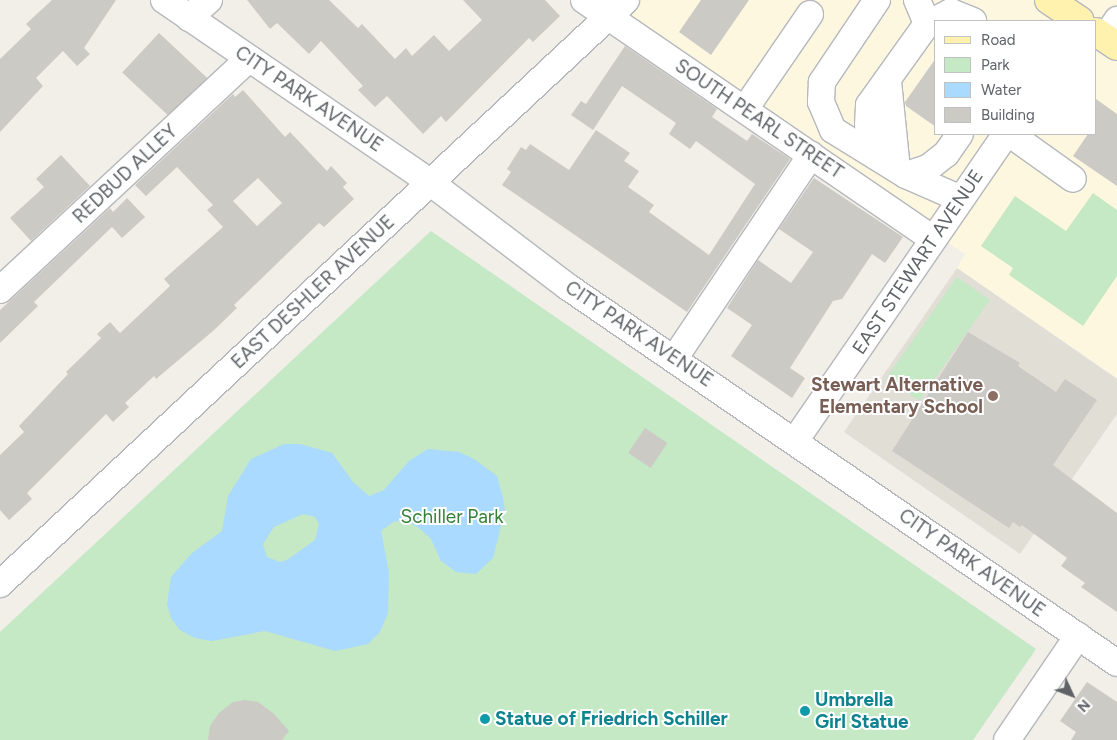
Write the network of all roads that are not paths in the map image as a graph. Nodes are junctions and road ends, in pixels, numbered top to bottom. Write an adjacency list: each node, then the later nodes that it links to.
1 (164, 0): 9 (street, CITY PARK AVENUE)
2 (209, 0): 9 (street)
3 (584, 0): 7 (street, SOUTH PEARL STREET)
4 (877, 0): 21 (street)
5 (917, 0): 14 (street)
6 (1049, 0): 13 (main road)
7 (618, 8): 16 (street, SOUTH PEARL STREET); 23 (street, EAST DESHLER AVENUE)
8 (810, 14): 16 (street)
9 (189, 18): 15 (street, CITY PARK AVENUE)
10 (934, 20): 14 (street)
11 (935, 20): 12 (street)
12 (971, 20)
13 (1079, 20)
14 (927, 24): 21 (street)
15 (249, 59): 23 (street, CITY PARK AVENUE); 26 (street, REDBUD ALLEY)
16 (745, 109): 20 (street, SOUTH PEARL STREET)
17 (959, 135): 21 (street)
18 (1005, 135): 24 (street, EAST STEWART AVENUE)
19 (1011, 135): 22 (street)
20 (811, 155): 25 (street, SOUTH PEARL STREET); 27 (street)
21 (902, 172): 24 (street)
22 (1073, 179)
23 (430, 183): 27 (street, CITY PARK AVENUE); 29 (street, EAST DESHLER AVENUE)
24 (961, 199): 25 (street, EAST STEWART AVENUE)
25 (933, 239): 28 (street, EAST STEWART AVENUE)
26 (0, 290)
27 (674, 359): 28 (street, CITY PARK AVENUE)
28 (796, 441): 30 (street, CITY PARK AVENUE)
29 (0, 584)
30 (1078, 636): 31 (street, CITY PARK AVENUE); 32 (street)
31 (1117, 663)
32 (1007, 740)

